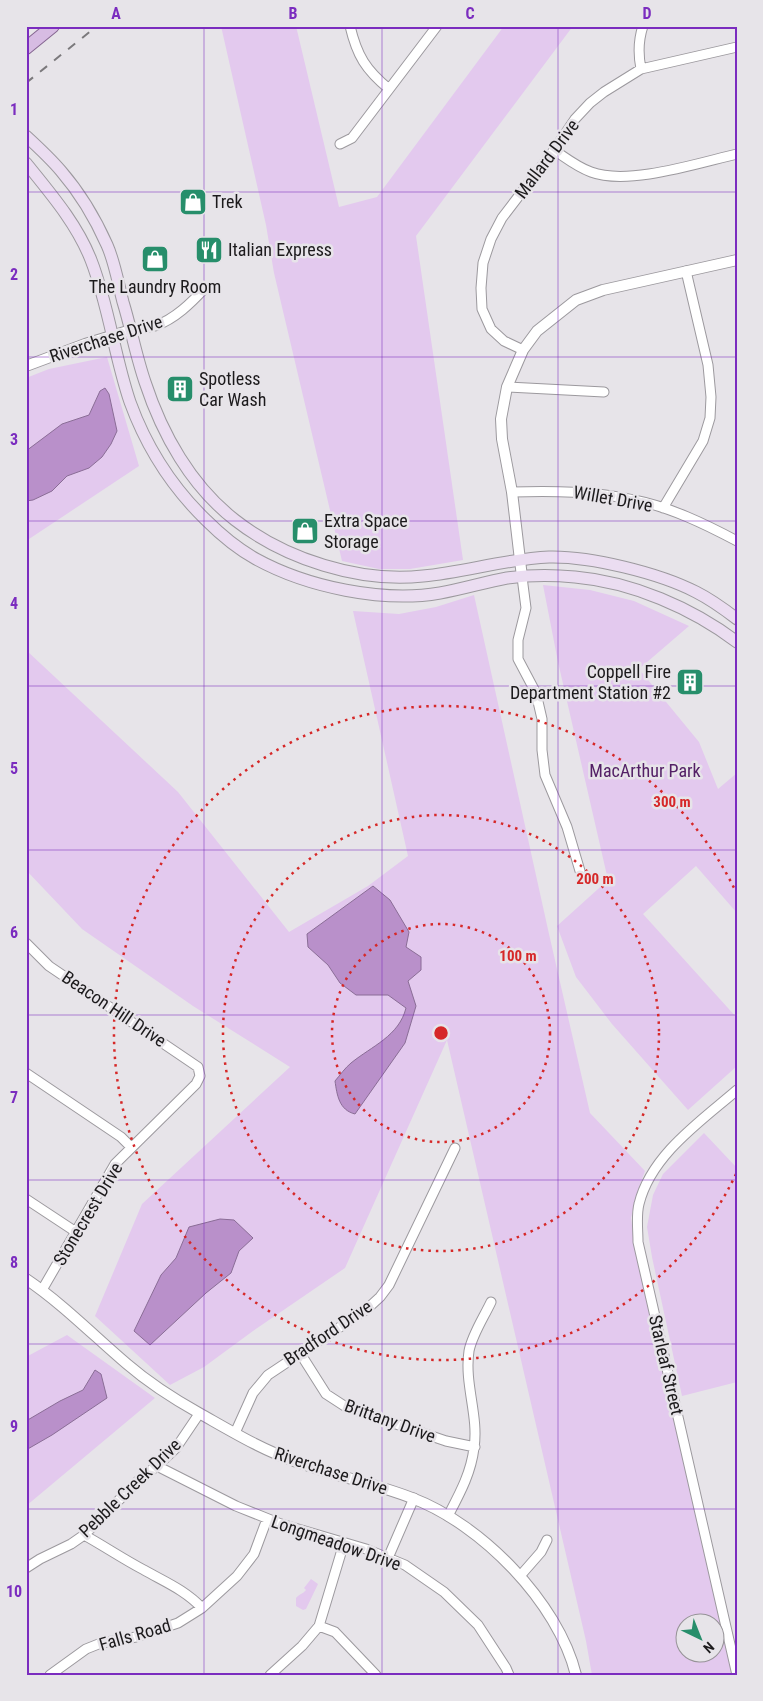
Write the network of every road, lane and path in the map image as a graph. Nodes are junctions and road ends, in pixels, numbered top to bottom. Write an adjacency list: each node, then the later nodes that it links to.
1 (53, 26): 6 (main road)
2 (350, 26): 8 (street)
3 (437, 26): 8 (street)
4 (643, 26): 7 (street)
5 (737, 47): 7 (street, Mallard Drive)
6 (26, 48)
7 (641, 69): 11 (street, Mallard Drive)
8 (389, 89): 10 (street)
9 (26, 136): 14 (main road)
10 (340, 144)
11 (554, 150): 12 (street); 21 (street, Mallard Drive)
12 (737, 154)
13 (26, 163): 15 (main road)
14 (82, 197): 15 (main road); 19 (main road)
15 (63, 210): 20 (main road)
16 (737, 260): 17 (street)
17 (686, 271): 21 (street); 28 (street)
18 (205, 288): 19 (street, Riverchase Drive)
19 (132, 330): 20 (street, Riverchase Drive); 25 (main road)
20 (113, 336): 22 (street, Riverchase Drive); 27 (main road)
21 (523, 350): 23 (street)
22 (26, 366)
23 (507, 387): 24 (street); 26 (street)
24 (604, 392)
25 (196, 481): 27 (main road); 30 (main road)
26 (512, 492): 28 (street, Willet Drive); 30 (street)
27 (182, 494): 31 (main road)
28 (663, 508): 29 (street, Willet Drive)
29 (737, 541)
30 (520, 559): 31 (street); 32 (main road)
31 (522, 577): 33 (main road); 34 (street)
32 (737, 619)
33 (737, 642)
34 (580, 871)
35 (26, 943): 37 (street, Beacon Hill Drive)
36 (26, 1073): 39 (street)
37 (200, 1076): 39 (street, Stonecrest Drive)
38 (737, 1090): 67 (street, Starleaf Street)
39 (131, 1147): 42 (street, Stonecrest Drive)
40 (455, 1148): 46 (street, Bradford Drive)
41 (26, 1199): 42 (street)
42 (76, 1232): 44 (street, Stonecrest Drive)
43 (26, 1280): 44 (street, Riverchase Drive)
44 (42, 1290): 47 (street, Riverchase Drive)
45 (491, 1302): 49 (street)
46 (300, 1353): 48 (street, Bradford Drive); 49 (street, Brittany Drive)
47 (199, 1414): 48 (street, Riverchase Drive); 50 (street, Pebble Creek Drive)
48 (235, 1433): 51 (street, Riverchase Drive)
49 (475, 1447): 52 (street)
50 (157, 1466): 53 (street, Longmeadow Drive); 54 (street, Pebble Creek Drive)
51 (414, 1498): 52 (street, Riverchase Drive); 57 (street)
52 (448, 1516): 59 (street, Riverchase Drive)
53 (268, 1519): 56 (street, Longmeadow Drive); 60 (street, Falls Road)
54 (84, 1534): 58 (street, Pebble Creek Drive); 60 (street)
55 (547, 1540): 59 (street)
56 (344, 1543): 57 (street, Longmeadow Drive); 61 (street)
57 (388, 1558): 65 (street, Longmeadow Drive)
58 (26, 1568)
59 (520, 1576): 66 (street, Riverchase Drive)
60 (202, 1608): 62 (street, Falls Road)
61 (319, 1626): 63 (street); 64 (street)
62 (50, 1675)
63 (270, 1675)
64 (376, 1675)
65 (509, 1675)
66 (576, 1675)
67 (736, 1675)

